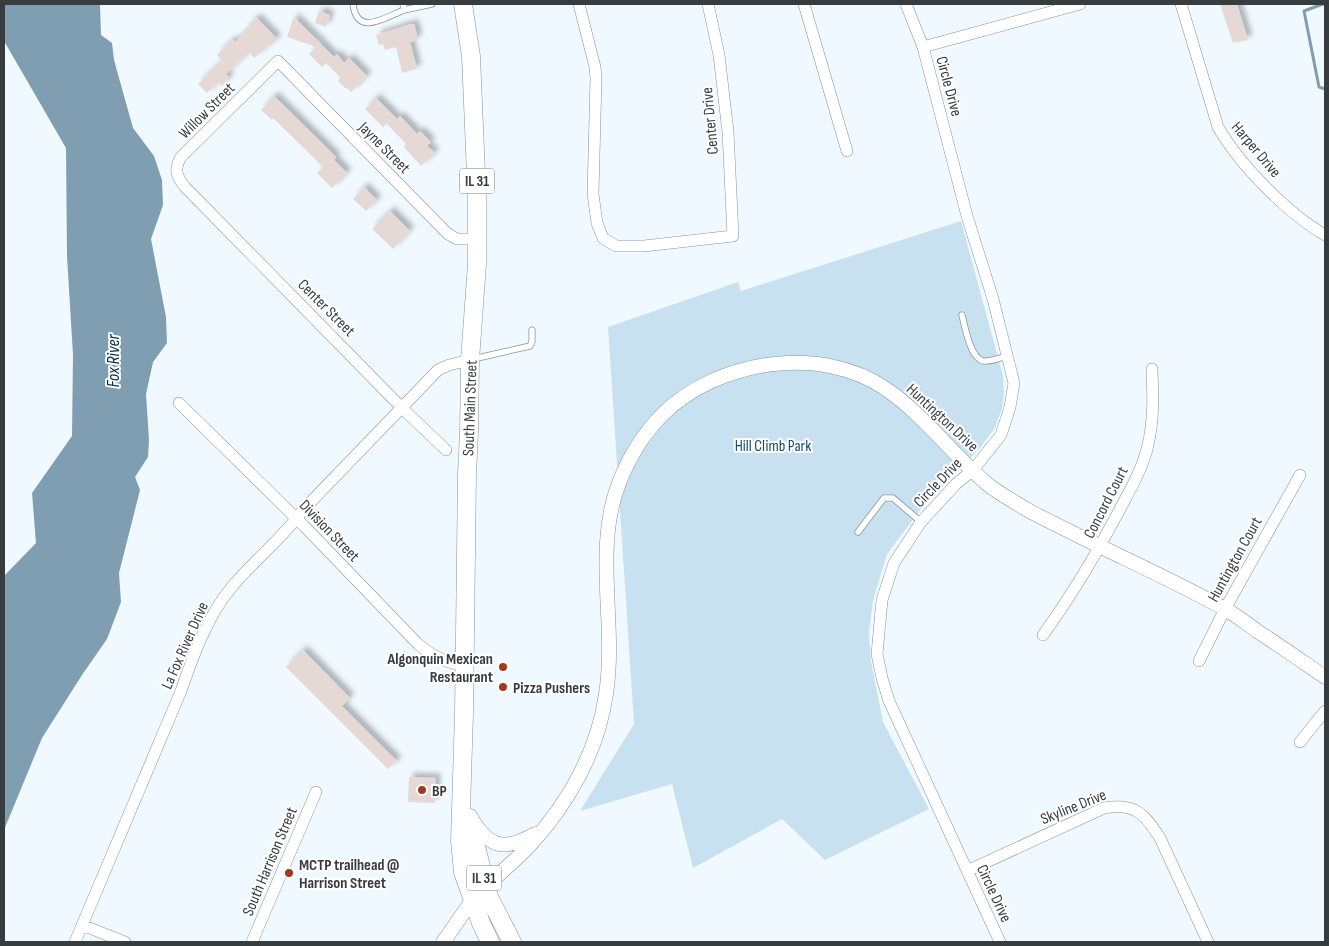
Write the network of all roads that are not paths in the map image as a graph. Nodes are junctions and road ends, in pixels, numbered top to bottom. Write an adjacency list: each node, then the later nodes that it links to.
1 (352, 4): 10 (lane)
2 (432, 4): 10 (lane)
3 (463, 4): 16 (main road, South Main Street / IL 31)
4 (579, 4): 5 (street, Center Drive)
5 (708, 4)
6 (804, 4): 13 (street)
7 (906, 4): 11 (street, Circle Drive)
8 (1080, 4): 11 (street)
9 (1181, 4): 15 (street, Harper Drive)
10 (403, 7)
11 (923, 47): 19 (street, Circle Drive)
12 (278, 61): 14 (street, Willow Street); 16 (street, Jayne Street)
13 (847, 151)
14 (185, 187): 23 (street, Center Street)
15 (1325, 235)
16 (477, 239): 20 (main road, South Main Street / IL 31)
17 (962, 315): 19 (lane)
18 (532, 330): 20 (lane)
19 (1006, 356): 25 (street, Circle Drive)
20 (470, 360): 23 (street, La Fox River Drive); 34 (main road, South Main Street / IL 31)
21 (1152, 369): 30 (street, Concord Court)
22 (179, 403): 27 (street, Division Street)
23 (402, 408): 24 (street, Center Street); 27 (street, La Fox River Drive)
24 (446, 450)
25 (973, 470): 28 (street, Circle Drive); 30 (street, Huntington Drive); 40 (street, Huntington Drive)
26 (1300, 475): 31 (street, Huntington Court)
27 (296, 519): 34 (street, Division Street); 44 (street, La Fox River Drive)
28 (920, 522): 29 (lane); 41 (street, Circle Drive)
29 (858, 532)
30 (1100, 547): 31 (street, Huntington Drive); 32 (street, Concord Court)
31 (1225, 609): 33 (street, Huntington Court); 35 (street, Huntington Drive)
32 (1043, 635)
33 (1199, 661)
34 (465, 665): 39 (main road, South Main Street / IL 31)
35 (1325, 677)
36 (1325, 711): 37 (street)
37 (1300, 742)
38 (316, 792): 47 (street, South Harrison Street)
39 (461, 807): 40 (street); 42 (main road, IL 31); 43 (main road, IL 31)
40 (543, 830): 42 (street, Huntington Drive)
41 (967, 871): 51 (street, Circle Drive); 52 (street, Skyline Drive)
42 (486, 886): 43 (street); 50 (main road, IL 31)
43 (472, 901): 48 (street); 49 (main road, IL 31)
44 (82, 925): 45 (street, La Fox River Drive); 46 (street)
45 (74, 942)
46 (125, 942)
47 (252, 942)
48 (443, 942)
49 (490, 942)
50 (512, 942)
51 (1000, 942)
52 (1208, 942)

